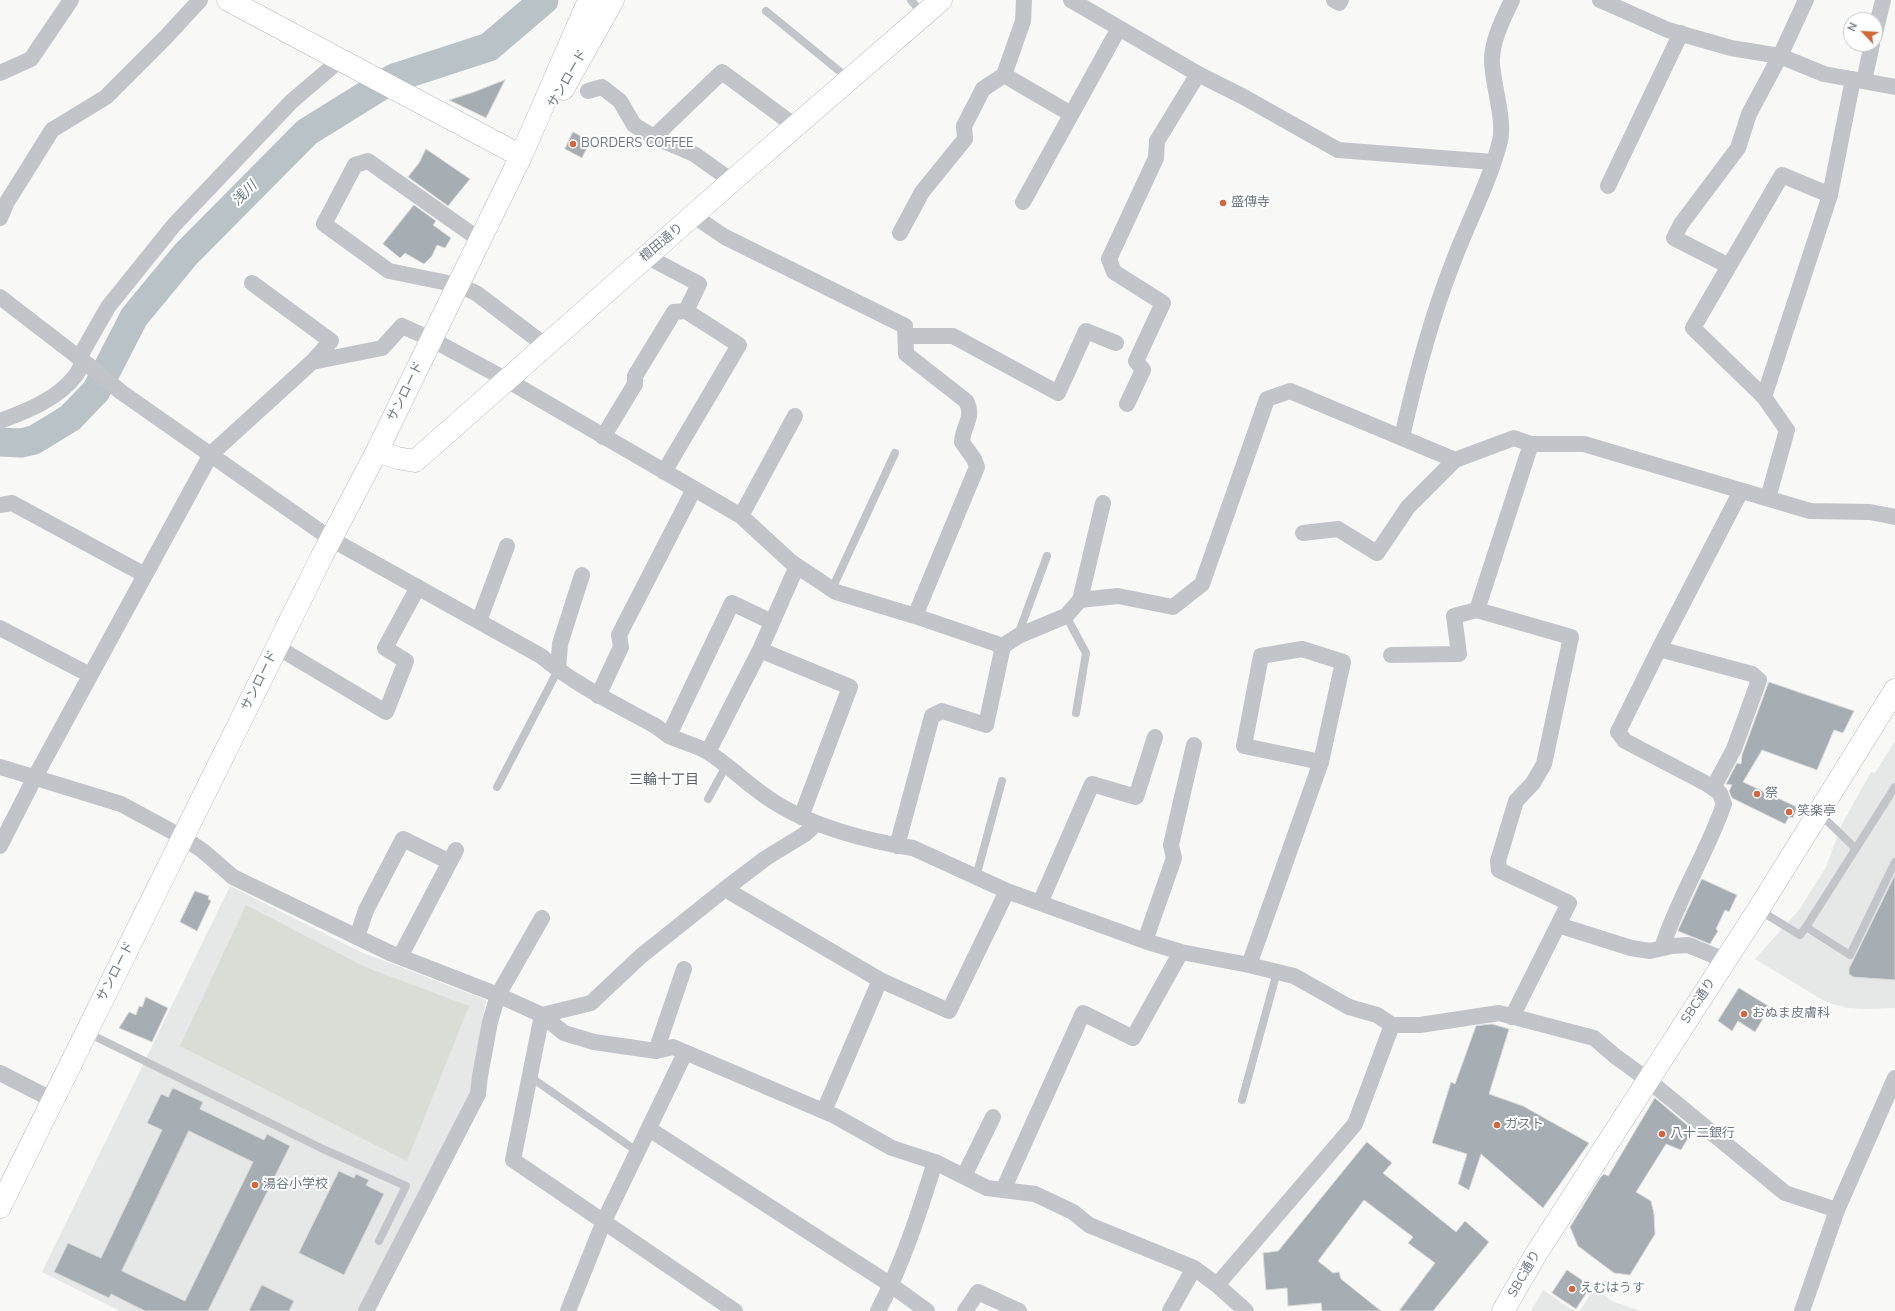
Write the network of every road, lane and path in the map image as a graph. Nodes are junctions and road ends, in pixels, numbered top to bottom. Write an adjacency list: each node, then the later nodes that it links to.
1 (70, 0): 23 (street)
2 (200, 0): 40 (street)
3 (228, 0): 22 (street)
4 (613, 0): 33 (street, サンロード)
5 (941, 0): 15 (street, 檀田通り)
6 (1024, 0): 25 (street)
7 (1071, 0): 18 (street)
8 (1334, 0): 9 (street)
9 (1341, 0)
10 (1512, 0): 34 (street)
11 (1600, 0): 19 (street)
12 (1806, 0): 21 (street)
13 (1883, 0): 17 (street)
14 (587, 4): 33 (street, サンロード)
15 (918, 8): 26 (street, 檀田通り)
16 (766, 11): 26 (lane)
17 (1880, 12)
18 (1119, 28): 24 (street); 30 (street)
19 (1681, 33): 21 (street); 36 (street)
20 (1869, 52): 27 (street)
21 (1780, 56): 27 (street); 44 (street)
22 (345, 62): 33 (street); 53 (street)
23 (0, 73)
24 (1198, 74): 34 (street); 57 (street)
25 (1004, 75): 30 (street); 41 (street)
26 (849, 79): 31 (street, 檀田通り)
27 (1858, 80): 28 (street); 37 (street)
28 (1895, 87)
29 (588, 91): 32 (street)
30 (1071, 114): 38 (street)
31 (795, 126): 32 (street); 35 (street, 檀田通り)
32 (654, 137): 35 (street)
33 (521, 156): 42 (street, サンロード)
34 (1493, 162): 61 (street)
35 (732, 181): 39 (street, 檀田通り)
36 (1608, 186)
37 (1830, 195): 44 (street); 56 (street)
38 (1023, 202)
39 (694, 216): 43 (street, 檀田通り); 49 (street)
40 (0, 218)
41 (900, 233)
42 (480, 240): 46 (street, サンロード); 46 (street)
43 (646, 256): 48 (street); 52 (street, 檀田通り)
44 (1729, 266): 56 (street)
45 (252, 283): 54 (street)
46 (458, 286): 50 (street, サンロード); 52 (street)
47 (0, 297): 53 (street)
48 (686, 312): 60 (street); 67 (street)
49 (907, 336): 51 (street); 86 (street)
50 (431, 340): 54 (street); 55 (street); 63 (street, サンロード)
51 (1116, 343)
52 (546, 346): 55 (street, 檀田通り)
53 (83, 361): 59 (street); 65 (street)
54 (312, 362): 65 (street)
55 (507, 380): 60 (street); 63 (street, 檀田通り)
56 (1764, 396): 70 (street)
57 (1127, 404)
58 (795, 416): 73 (street)
59 (0, 421)
60 (604, 437): 67 (street)
61 (1402, 437): 66 (street); 84 (street)
62 (1530, 444): 66 (street); 69 (street); 85 (street)
63 (377, 451): 76 (street, サンロード)
64 (895, 453): 83 (lane)
65 (211, 454): 76 (street); 80 (street)
66 (1454, 460): 75 (street)
67 (664, 472): 68 (street)
68 (694, 489): 73 (street); 100 (street)
69 (1741, 490): 70 (street); 94 (street)
70 (1768, 498): 74 (street)
71 (1103, 503): 84 (street)
72 (0, 505): 80 (street)
73 (741, 516): 79 (street)
74 (1895, 517)
75 (1303, 533)
76 (331, 539): 82 (street); 93 (street, サンロード)
77 (507, 546): 88 (street)
78 (1047, 556): 91 (lane)
79 (797, 566): 83 (street); 89 (street)
80 (145, 575): 98 (street)
81 (582, 575): 97 (street)
82 (418, 587): 88 (street); 93 (street)
83 (832, 589): 86 (street)
84 (1080, 600): 87 (street)
85 (1477, 610): 96 (street); 128 (street)
86 (915, 616): 92 (street)
87 (1066, 616): 91 (street); 101 (lane)
88 (479, 621): 97 (street)
89 (772, 622): 95 (street); 102 (street)
90 (0, 628): 98 (street)
91 (1018, 636): 92 (street)
92 (1003, 646): 119 (street)
93 (277, 647): 117 (street, サンロード)
94 (1659, 649): 113 (street); 113 (street)
95 (760, 650): 105 (street); 116 (street)
96 (1391, 655)
97 (558, 670): 100 (street); 111 (lane)
98 (90, 675): 109 (street)
99 (1895, 690): 115 (street, SBC通り)
100 (598, 696): 102 (street)
101 (1076, 713)
102 (669, 735): 105 (street)
103 (1155, 737): 125 (street)
104 (1194, 745): 131 (street)
105 (708, 752): 107 (street)
106 (1321, 762): 106 (street); 136 (street)
107 (726, 766): 114 (lane); 116 (street)
108 (0, 767): 109 (street)
109 (35, 777): 117 (street); 118 (street)
110 (1002, 781): 122 (lane)
111 (497, 786)
112 (1895, 787): 120 (lane)
113 (1714, 788): 132 (street)
114 (708, 799)
115 (1818, 812): 120 (lane); 126 (street, SBC通り)
116 (808, 820): 119 (street); 123 (street)
117 (184, 838): 130 (street); 144 (street, サンロード)
118 (0, 846)
119 (897, 846): 122 (street)
120 (1855, 848): 129 (lane)
121 (1895, 862): 129 (lane)
122 (976, 876): 124 (street)
123 (725, 889): 139 (street); 141 (street)
124 (1007, 891): 125 (street); 139 (street)
125 (1040, 903): 131 (street)
126 (1758, 910): 129 (lane); 135 (street, SBC通り)
127 (542, 918): 140 (street)
128 (1558, 925): 132 (street); 142 (street)
129 (1806, 927)
130 (356, 937): 134 (street); 134 (street)
131 (1145, 941): 133 (street)
132 (1662, 948): 135 (street)
133 (1181, 952): 136 (street); 159 (street)
134 (400, 957): 140 (street)
135 (1725, 960): 150 (street, SBC通り)
136 (1249, 965): 138 (street)
137 (684, 969): 145 (street)
138 (1277, 972): 143 (street); 152 (lane)
139 (880, 980): 153 (street)
140 (498, 995): 141 (street); 167 (street)
141 (542, 1015): 145 (street); 148 (street)
142 (1512, 1016): 143 (street); 150 (street)
143 (1392, 1025): 166 (street)
144 (86, 1032): 151 (street, サンロード); 163 (lane)
145 (656, 1051): 146 (street)
146 (686, 1053): 153 (street); 155 (street)
147 (0, 1073): 151 (street)
148 (529, 1076): 156 (lane); 162 (street)
149 (1895, 1078): 161 (street)
150 (1648, 1080): 161 (street); 176 (street, SBC通り)
151 (53, 1100): 160 (street, サンロード)
152 (1242, 1100)
153 (824, 1111): 157 (street)
154 (993, 1117): 158 (street)
155 (649, 1129): 156 (street); 165 (street)
156 (638, 1152): 162 (street)
157 (935, 1162): 158 (street); 165 (street)
158 (964, 1176): 159 (street)
159 (1003, 1190): 164 (street)
160 (0, 1207)
161 (1837, 1210): 177 (street)
162 (604, 1221): 168 (street); 169 (street)
163 (379, 1241)
164 (1194, 1268): 166 (street); 174 (street)
165 (892, 1285): 170 (street); 171 (street)
166 (1217, 1285): 175 (street)
167 (366, 1311)
168 (568, 1311)
169 (734, 1311)
170 (878, 1311)
171 (928, 1311)
172 (965, 1311): 173 (street)
173 (1019, 1311)
174 (1170, 1311)
175 (1246, 1311)
176 (1503, 1311)
177 (1802, 1311)

